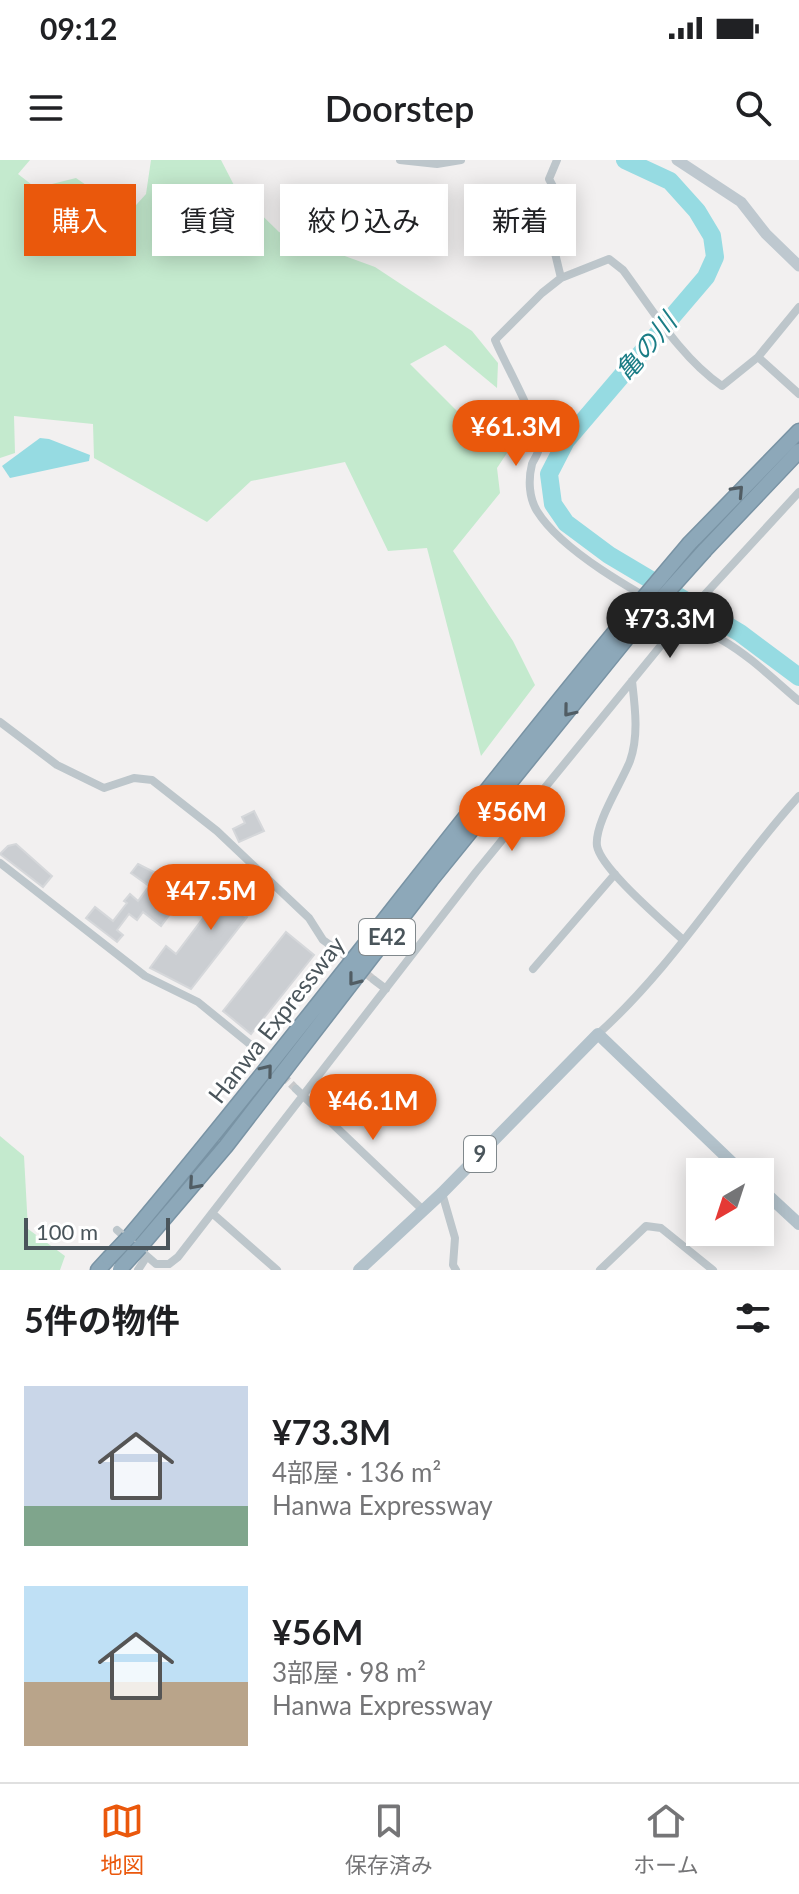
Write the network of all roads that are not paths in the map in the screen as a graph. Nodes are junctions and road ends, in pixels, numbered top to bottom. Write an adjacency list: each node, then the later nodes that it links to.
1 (400, 160): 2 (street)
2 (461, 160)
3 (557, 160): 6 (street)
4 (677, 160): 5 (main road)
5 (799, 266)
6 (561, 278): 8 (street); 12 (street)
7 (799, 307): 8 (street)
8 (758, 357): 9 (street)
9 (799, 394)
10 (796, 441): 13 (highway, Hanwa Expressway / E42, bridge); 13 (highway, Hanwa Expressway / E42, one-way to 10, bridge)
11 (799, 492): 12 (street)
12 (684, 618): 14 (street); 15 (street)
13 (630, 625): 34 (highway, Hanwa Expressway / E42)
14 (632, 681): 19 (street); 24 (street)
15 (799, 701)
16 (0, 722): 21 (street)
17 (799, 796): 20 (street)
18 (0, 863): 26 (street)
19 (615, 874): 20 (street); 22 (street)
20 (683, 940): 25 (street)
21 (340, 952)
22 (533, 969)
23 (374, 980): 24 (street)
24 (386, 989): 27 (street)
25 (598, 1034): 28 (main road); 29 (main road, 9)
26 (257, 1050)
27 (298, 1093): 31 (street); 32 (street)
28 (727, 1158)
29 (442, 1193): 31 (main road, 9); 40 (street)
30 (774, 1201): 33 (main road)
31 (424, 1211): 39 (main road, 9)
32 (212, 1213): 34 (street); 38 (street)
33 (799, 1224)
34 (133, 1243): 35 (highway, Hanwa Expressway / E42, bridge); 37 (street)
35 (116, 1266): 36 (highway, Hanwa Expressway / E42)
36 (98, 1270)
37 (138, 1270)
38 (277, 1270)
39 (359, 1270)
40 (456, 1270)
41 (600, 1270): 42 (street)
42 (713, 1270)

